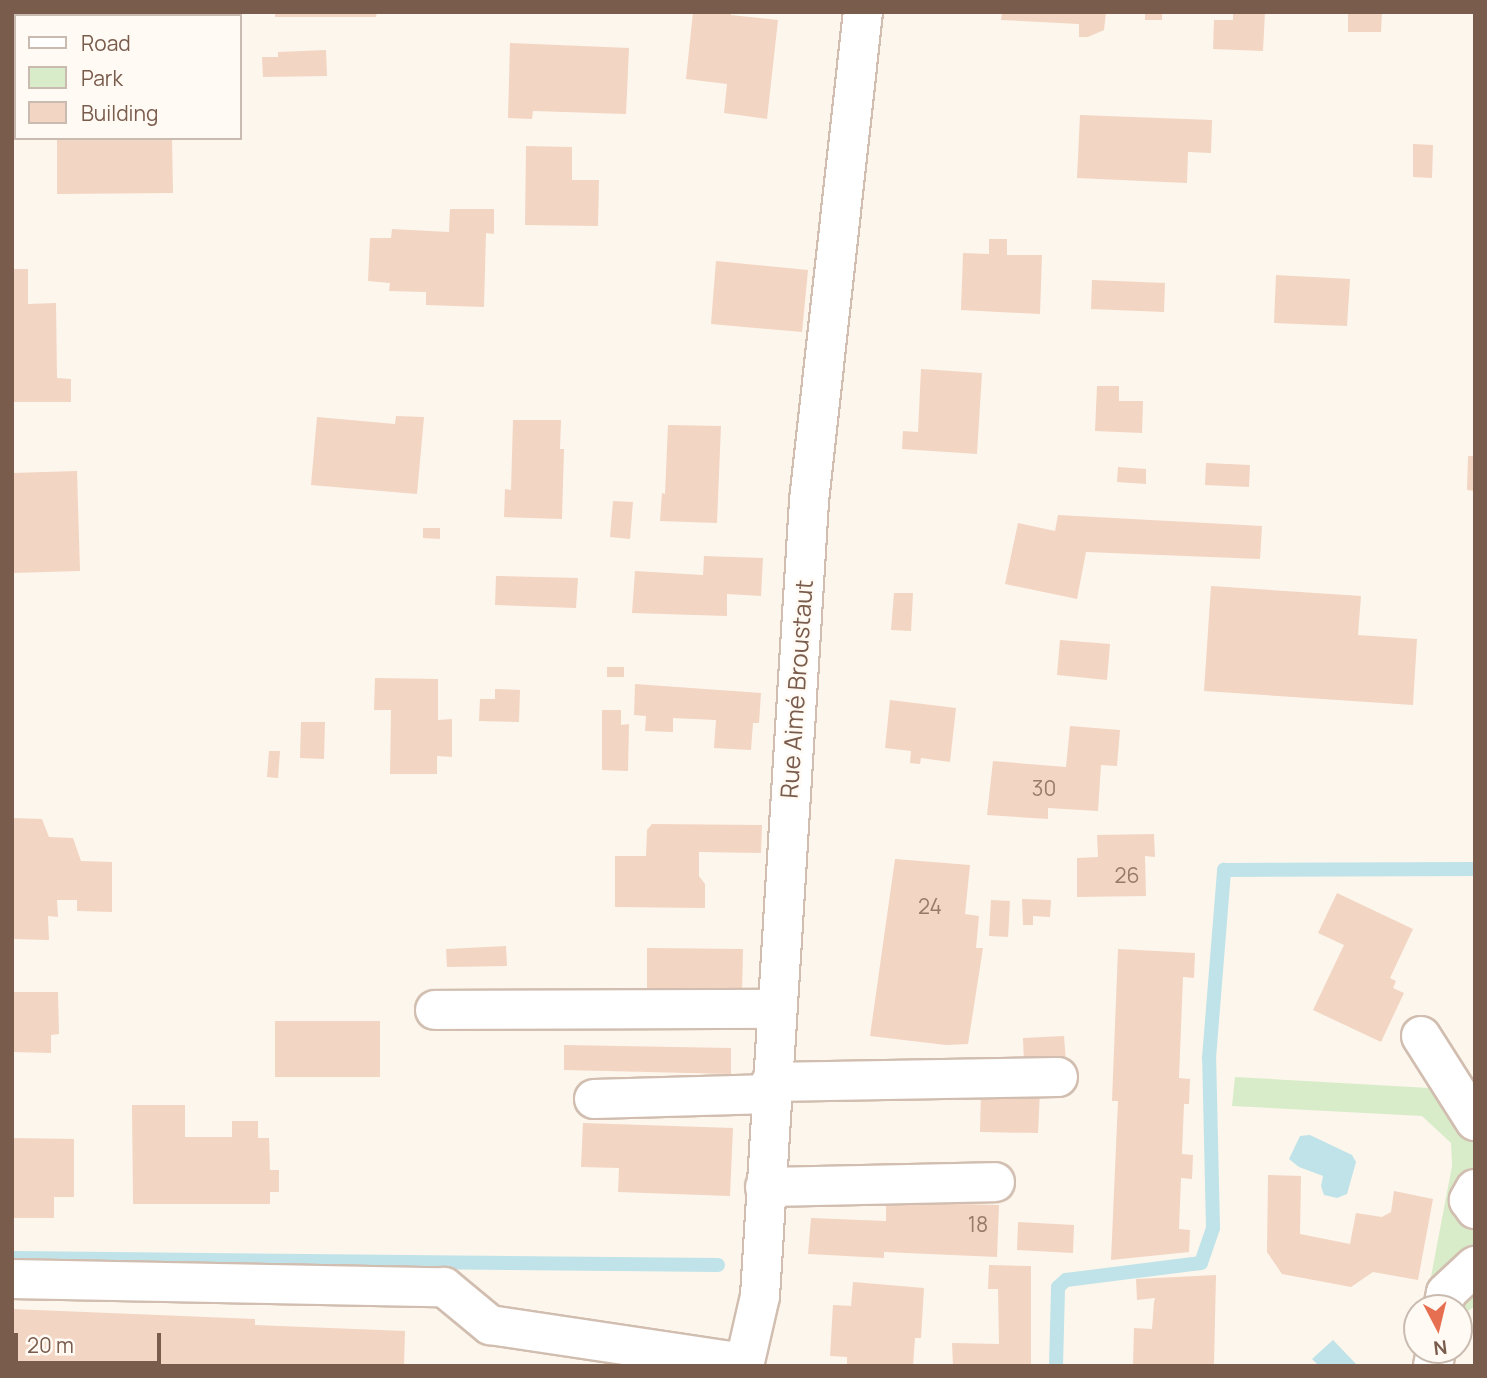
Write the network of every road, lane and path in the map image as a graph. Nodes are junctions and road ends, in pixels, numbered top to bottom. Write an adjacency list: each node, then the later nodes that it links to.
1 (863, 12): 2 (street, Rue Aimé Broustaut)
2 (775, 1009): 3 (street); 6 (street, Rue Aimé Broustaut)
3 (435, 1010)
4 (1421, 1037): 8 (street)
5 (1058, 1077): 6 (street)
6 (771, 1088): 7 (street); 10 (street, Rue Aimé Broustaut)
7 (594, 1099)
8 (1475, 1121)
9 (995, 1182): 10 (street)
10 (765, 1187): 16 (street, Rue Aimé Broustaut)
11 (1475, 1189): 12 (street)
12 (1475, 1209)
13 (1475, 1266): 15 (street)
14 (12, 1279): 16 (street)
15 (1446, 1294)
16 (744, 1364)

